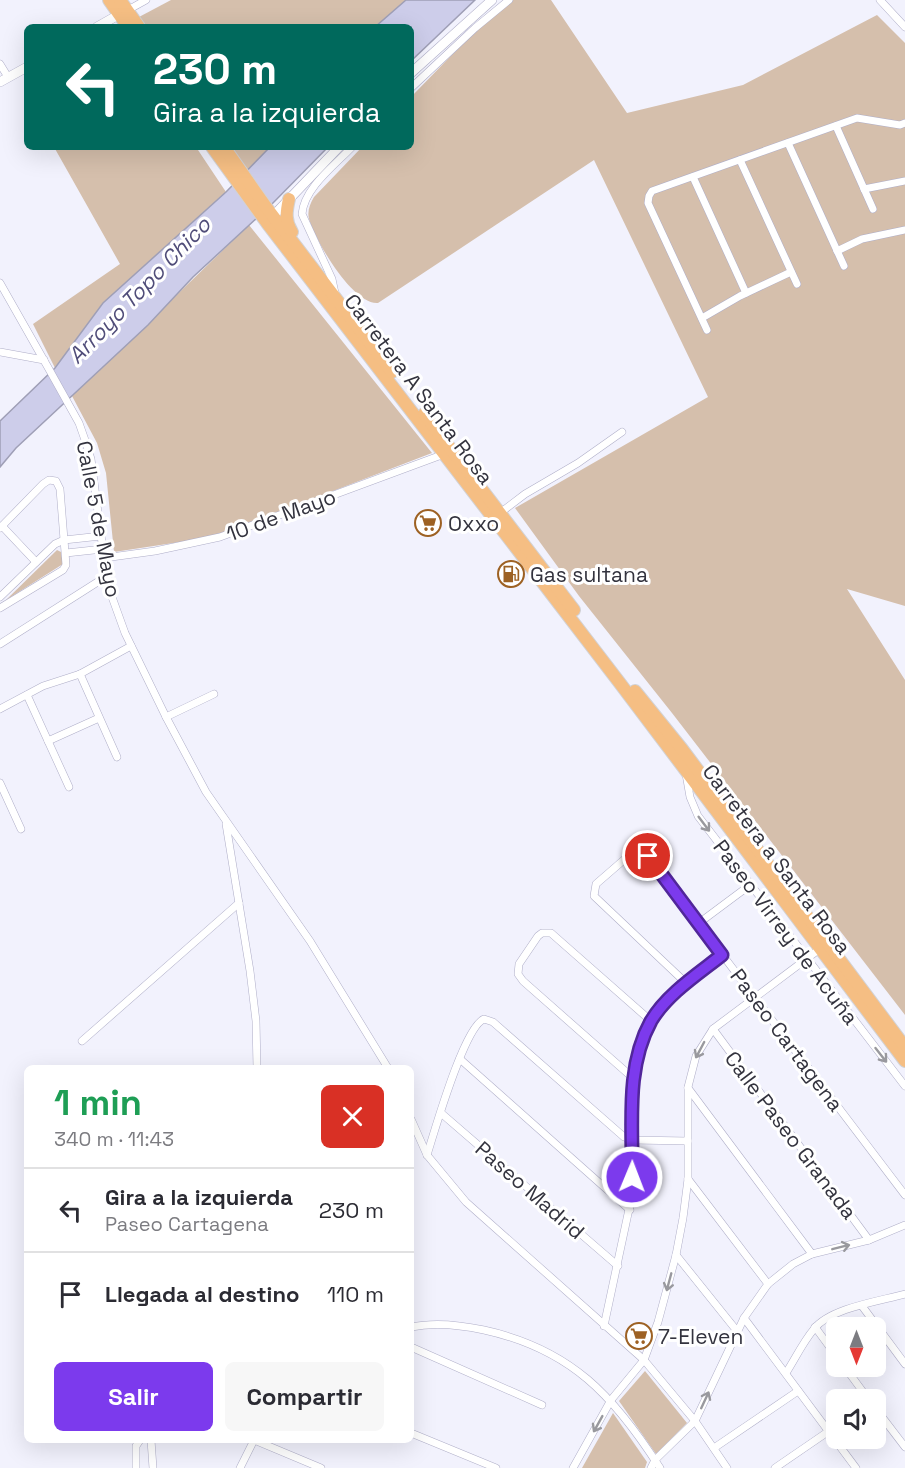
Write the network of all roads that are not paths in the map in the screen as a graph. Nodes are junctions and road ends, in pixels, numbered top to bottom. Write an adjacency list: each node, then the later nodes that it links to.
1 (110, 0): 6 (main road)
2 (146, 0): 6 (street)
3 (492, 0): 13 (street)
4 (509, 0): 15 (street)
5 (880, 0): 10 (street)
6 (123, 8): 7 (street); 8 (main road); 9 (main road)
7 (101, 24)
8 (127, 24)
9 (136, 24)
10 (905, 27)
11 (0, 64): 14 (street)
12 (24, 69): 14 (street)
13 (414, 70)
14 (4, 80)
15 (414, 85)
16 (905, 123): 17 (street)
17 (836, 126): 18 (street); 27 (street)
18 (788, 142): 23 (street); 32 (street)
19 (215, 150): 24 (main road, Carretera A Santa Rosa)
20 (225, 150): 24 (main road, Carretera A Santa Rosa)
21 (336, 150): 28 (street)
22 (349, 150): 39 (street)
23 (740, 160): 25 (street); 35 (street)
24 (234, 170): 30 (main road, Carretera A Santa Rosa)
25 (693, 177): 38 (street); 40 (street)
26 (905, 181): 27 (street)
27 (864, 189): 29 (street)
28 (289, 199): 30 (street); 33 (main road)
29 (873, 209)
30 (266, 212): 33 (main road, Carretera A Santa Rosa); 47 (main road, Carretera A Santa Rosa)
31 (905, 230): 32 (street)
32 (837, 251): 34 (street)
33 (309, 262): 39 (main road, Carretera A Santa Rosa)
34 (844, 266)
35 (791, 272): 37 (street); 38 (street)
36 (0, 283): 45 (street, Calle 5 de Mayo)
37 (797, 284)
38 (746, 293): 40 (street)
39 (336, 299): 47 (main road, Carretera A Santa Rosa)
40 (702, 318): 41 (street)
41 (707, 330)
42 (0, 352): 43 (street)
43 (18, 356): 44 (street); 45 (street)
44 (0, 357)
45 (44, 360): 50 (street, Calle 5 de Mayo)
46 (622, 432): 48 (street)
47 (448, 453): 48 (main road, Carretera A Santa Rosa); 54 (street, 10 de Mayo); 62 (main road, Carretera A Santa Rosa)
48 (500, 513): 62 (main road, Carretera A Santa Rosa)
49 (1, 527): 51 (street); 55 (street)
50 (102, 536): 51 (street); 52 (street, Calle 5 de Mayo)
51 (64, 540): 53 (street); 55 (street)
52 (103, 549): 53 (street); 54 (street, Calle 5 de Mayo)
53 (66, 553): 58 (street)
54 (104, 558): 56 (street, Calle 5 de Mayo)
55 (36, 562): 57 (street)
56 (107, 576): 59 (street); 60 (street, Calle 5 de Mayo)
57 (0, 597)
58 (0, 608)
59 (0, 644)
60 (131, 646): 61 (street); 66 (street, Calle 5 de Mayo)
61 (80, 675): 64 (street); 67 (street)
62 (622, 679): 70 (main road, Carretera a Santa Rosa); 78 (main road, Carretera a Santa Rosa)
63 (214, 694): 66 (street)
64 (27, 695): 65 (street); 68 (street)
65 (0, 708)
66 (166, 717): 73 (street, Calle 5 de Mayo)
67 (99, 718): 68 (street); 69 (street)
68 (48, 741): 72 (street)
69 (117, 757)
70 (685, 770): 75 (street, Paseo Virrey de Acuña, one-way to 75); 78 (main road, Carretera a Santa Rosa)
71 (0, 783): 74 (street)
72 (69, 787)
73 (226, 822): 76 (street); 92 (street, Calle 5 de Mayo)
74 (21, 829)
75 (750, 885): 77 (street); 80 (street, Paseo Virrey de Acuña)
76 (239, 903): 87 (street); 91 (street)
77 (699, 923): 79 (street, Paseo Cartagena); 81 (street, Paseo Cartagena)
78 (824, 946): 80 (street); 83 (main road, Carretera a Santa Rosa); 88 (main road, Carretera a Santa Rosa)
79 (722, 955): 81 (street); 82 (street, Paseo Cartagena)
80 (808, 959): 82 (street); 86 (street, Paseo Virrey de Acuña)
81 (686, 983): 84 (street)
82 (756, 997): 85 (street); 102 (street, Paseo Cartagena)
83 (874, 1019): 86 (street); 90 (main road, Carretera a Santa Rosa)
84 (651, 1021): 93 (street); 93 (street)
85 (713, 1029): 95 (street, one-way to 95); 105 (street, Calle Paseo Granada)
86 (861, 1030): 94 (street, Paseo Virrey de Acuña, one-way to 94)
87 (82, 1041)
88 (903, 1042)
89 (460, 1059): 96 (street); 98 (street); 103 (street)
90 (905, 1060)
91 (257, 1065)
92 (386, 1065)
93 (633, 1078): 98 (street)
94 (905, 1086)
95 (688, 1088): 99 (street); 106 (street)
96 (441, 1113): 100 (street); 108 (street, Paseo Madrid)
97 (414, 1126): 100 (street)
98 (633, 1140): 99 (street); 103 (street)
99 (688, 1142): 101 (street)
100 (427, 1155): 113 (street)
101 (688, 1179): 107 (street); 109 (street)
102 (905, 1195)
103 (630, 1210): 108 (street)
104 (905, 1226): 105 (street)
105 (869, 1240): 106 (street, one-way to 105)
106 (813, 1254): 109 (street)
107 (676, 1255): 116 (street); 119 (street, one-way to 119)
108 (618, 1266): 113 (street)
109 (768, 1284): 112 (street)
110 (905, 1294): 111 (street)
111 (862, 1306): 115 (street); 120 (street)
112 (744, 1318): 116 (street); 121 (street)
113 (604, 1326): 119 (street)
114 (414, 1327): 123 (street)
115 (815, 1327): 117 (street); 121 (street)
116 (737, 1331): 125 (street, one-way to 116)
117 (826, 1342)
118 (414, 1348): 124 (street)
119 (644, 1360): 123 (street); 125 (street)
120 (905, 1364)
121 (786, 1373): 122 (street)
122 (798, 1390): 127 (street); 135 (street)
123 (611, 1400): 137 (street); 143 (street, one-way to 143)
124 (542, 1405)
125 (695, 1421): 135 (street); 137 (street)
126 (886, 1422): 134 (street)
127 (826, 1427)
128 (826, 1433): 147 (street)
129 (414, 1434): 142 (street)
130 (138, 1443): 138 (street)
131 (151, 1443): 139 (street)
132 (252, 1443): 140 (street)
133 (261, 1443): 141 (street)
134 (905, 1447)
135 (714, 1449): 146 (street)
136 (842, 1449): 148 (street)
137 (655, 1460): 144 (street); 145 (street)
138 (136, 1468)
139 (153, 1468)
140 (240, 1468)
141 (321, 1468)
142 (496, 1468)
143 (573, 1468)
144 (651, 1468)
145 (660, 1468)
146 (727, 1468)
147 (775, 1468)
148 (856, 1468)

